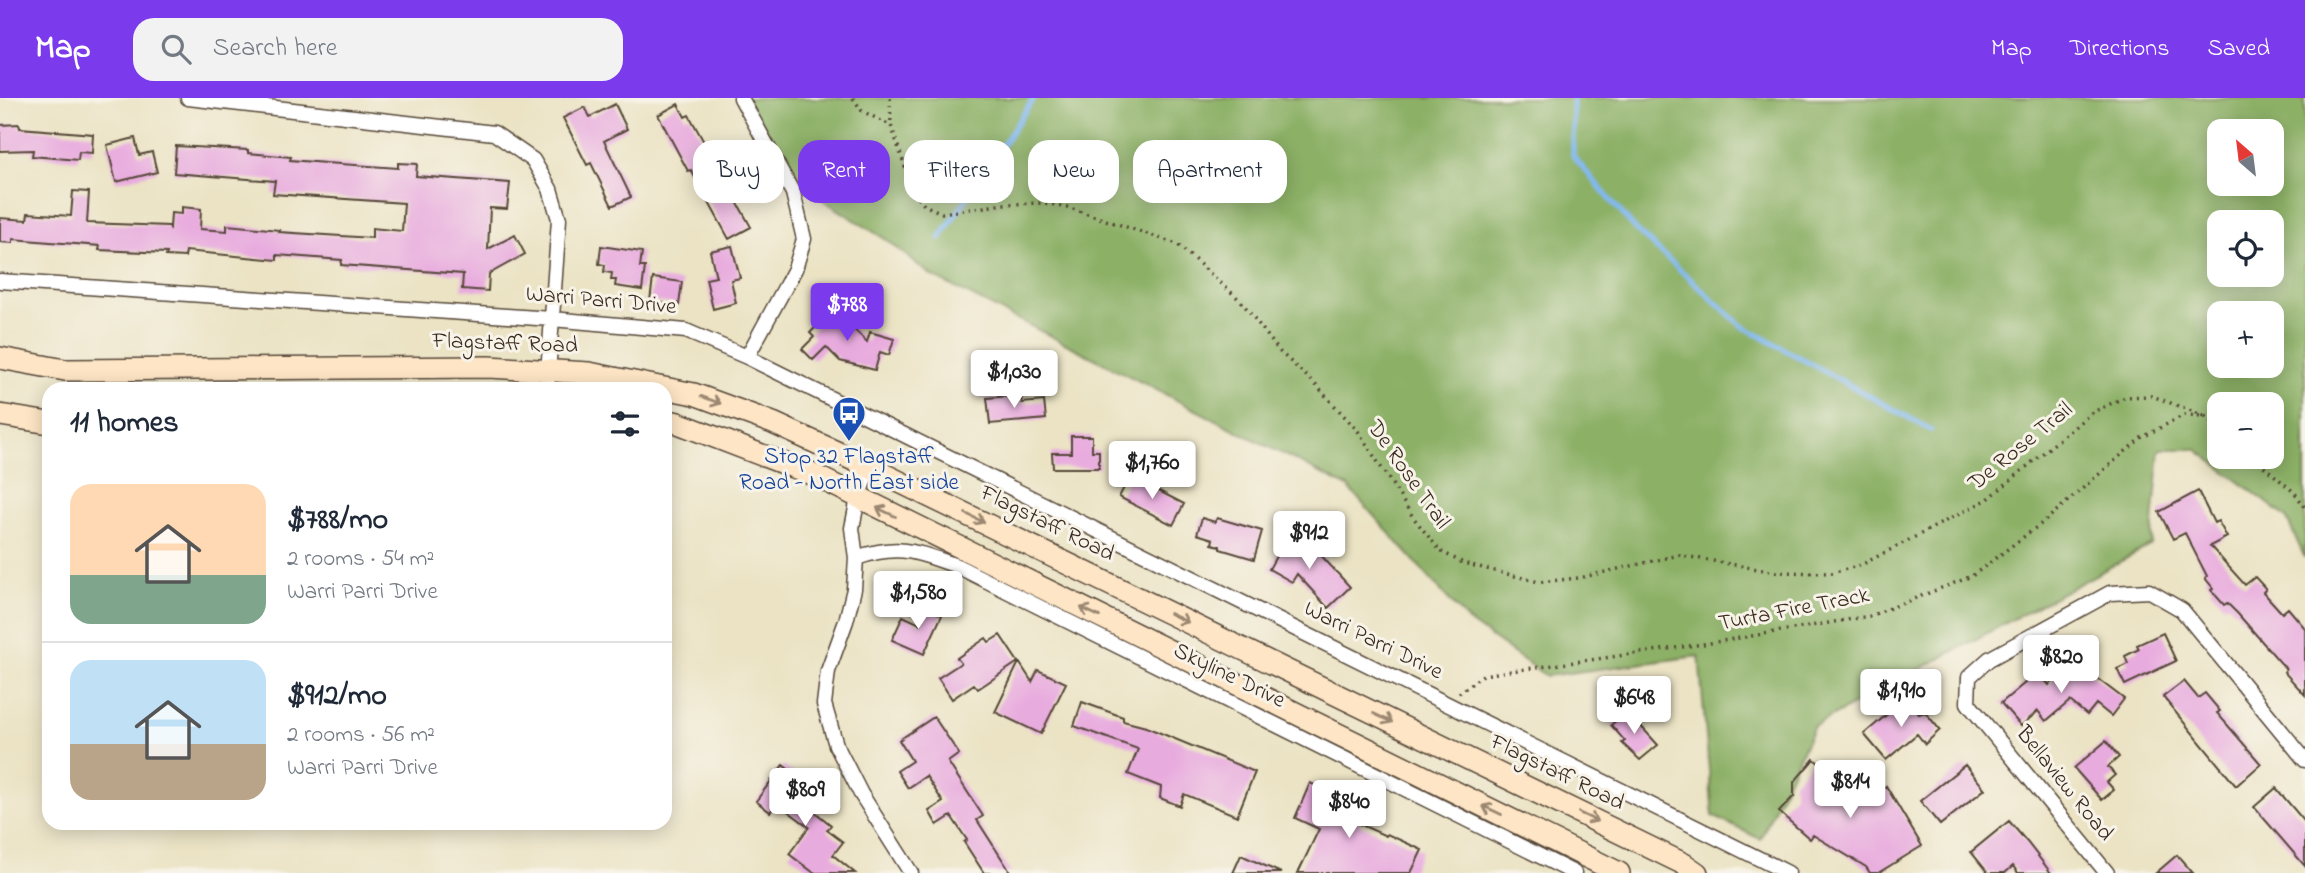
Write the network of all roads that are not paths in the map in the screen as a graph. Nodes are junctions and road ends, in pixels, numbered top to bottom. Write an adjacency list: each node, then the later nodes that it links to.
1 (188, 98): 4 (street)
2 (741, 98): 5 (street)
3 (0, 281): 4 (street, Warri Parri Drive)
4 (552, 319): 5 (street, Warri Parri Drive); 7 (street)
5 (747, 357): 21 (street, Warri Parri Drive)
6 (0, 358): 7 (main road, Flagstaff Road)
7 (548, 379): 8 (main road, Flagstaff Road, one-way to 8)
8 (634, 382)
9 (672, 390): 13 (main road, Flagstaff Road, one-way to 13)
10 (0, 415): 11 (main road)
11 (42, 422)
12 (672, 422): 14 (main road)
13 (869, 467): 14 (street); 20 (main road, Flagstaff Road, one-way to 20)
14 (859, 498): 15 (street); 19 (main road, one-way to 14)
15 (856, 558): 17 (street); 18 (street, Skyline Drive)
16 (2305, 760): 22 (street, Bellaview Road)
17 (911, 873)
18 (1574, 873)
19 (1619, 873)
20 (1697, 873)
21 (1788, 873)
22 (2107, 873)

